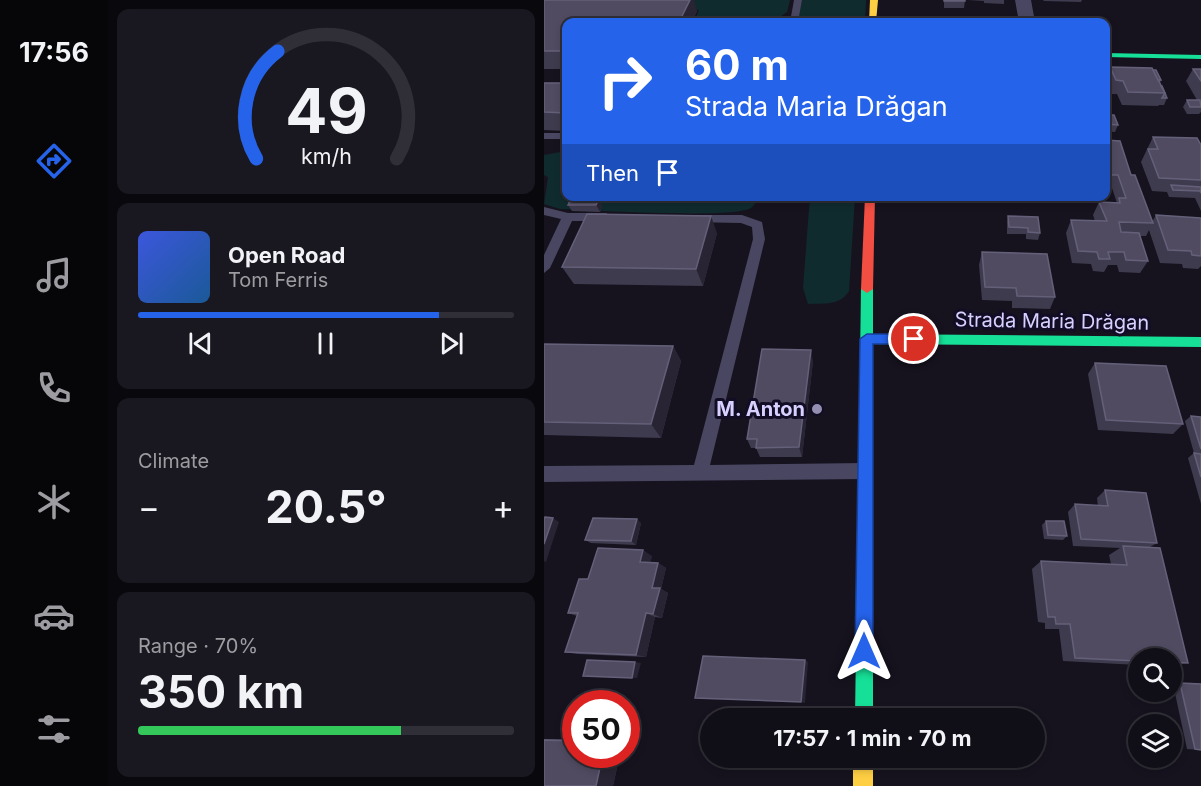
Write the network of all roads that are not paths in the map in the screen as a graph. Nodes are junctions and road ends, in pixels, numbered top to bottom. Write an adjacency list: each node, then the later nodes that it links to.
1 (798, 0): 4 (lane)
2 (874, 0): 5 (main road)
3 (1022, 0): 6 (street)
4 (795, 18)
5 (873, 18)
6 (1026, 18)
7 (1110, 55): 8 (main road)
8 (1201, 57)
9 (544, 136): 10 (lane)
10 (562, 136)
11 (870, 201): 17 (main road)
12 (544, 212): 13 (lane)
13 (568, 217): 14 (lane); 16 (lane)
14 (614, 218)
15 (684, 219): 20 (lane)
16 (544, 268)
17 (867, 339): 18 (main road, Strada Maria Drăgan); 19 (main road)
18 (1201, 342)
19 (866, 471): 20 (lane); 22 (main road)
20 (700, 473): 21 (lane)
21 (544, 474)
22 (864, 708)
23 (863, 768): 24 (main road)
24 (863, 786)

